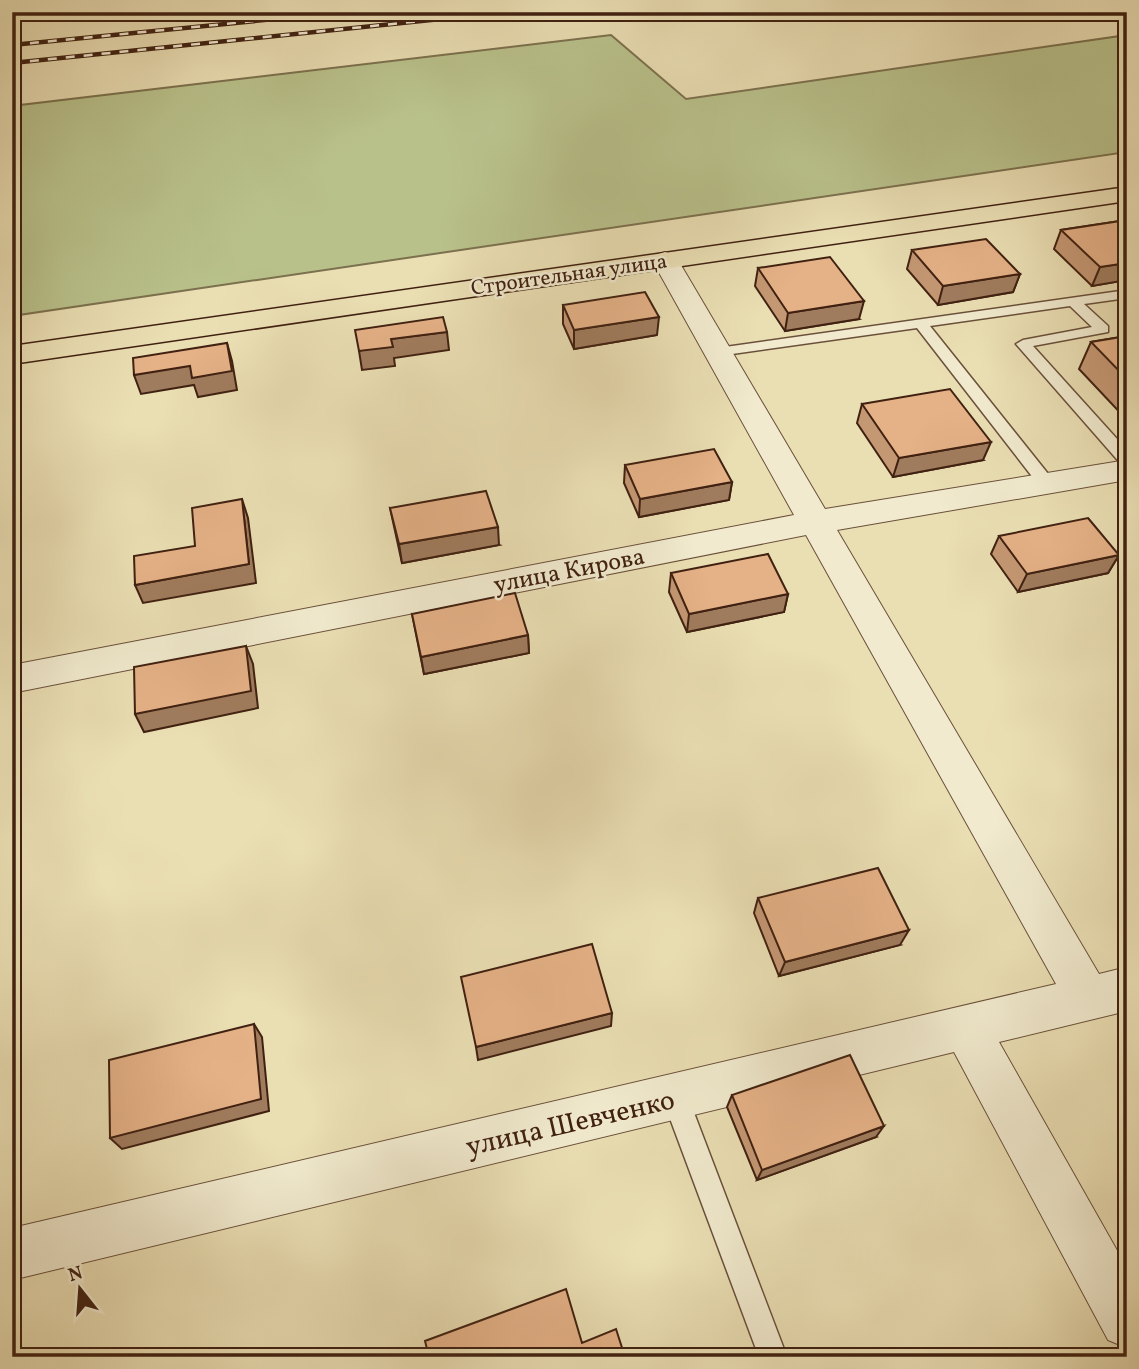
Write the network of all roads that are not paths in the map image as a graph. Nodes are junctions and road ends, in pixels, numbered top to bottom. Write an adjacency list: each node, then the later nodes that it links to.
1 (1127, 194): 2 (main road, Строительная улица)
2 (665, 260): 6 (street); 7 (main road, Строительная улица)
3 (1127, 294): 4 (lane)
4 (1072, 302): 5 (lane); 8 (lane)
5 (920, 323): 6 (lane); 10 (lane)
6 (718, 352): 11 (street)
7 (12, 355)
8 (1127, 460)
9 (1127, 470): 10 (street, улица Кирова)
10 (1047, 484): 11 (street, улица Кирова)
11 (815, 522): 12 (street, улица Кирова); 13 (street)
12 (12, 679)
13 (1107, 994): 14 (street, улица Шевченко)
14 (966, 1028): 15 (street, улица Шевченко); 17 (street)
15 (675, 1097): 16 (street, улица Шевченко); 18 (lane)
16 (12, 1254)
17 (1127, 1321)
18 (773, 1357)

